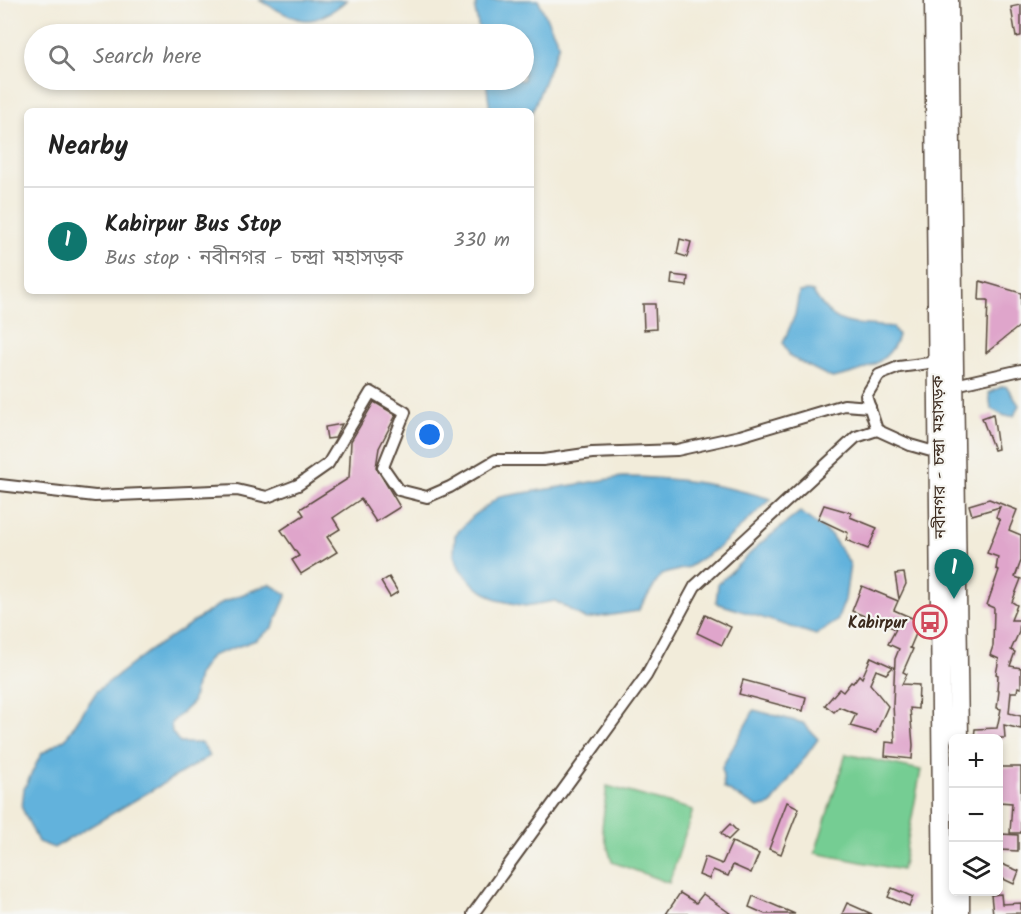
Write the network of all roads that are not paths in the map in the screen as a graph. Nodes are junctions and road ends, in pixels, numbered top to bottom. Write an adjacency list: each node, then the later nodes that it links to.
1 (933, 0): 3 (highway, নবীনগর - চন্দ্রা মহাসড়ক)
2 (949, 0): 5 (highway, নবীনগর - চন্দ্রা মহাসড়ক)
3 (937, 362): 6 (street); 8 (highway, নবীনগর - চন্দ্রা মহাসড়ক)
4 (1021, 370): 5 (street)
5 (955, 385): 10 (highway, নবীনগর - চন্দ্রা মহাসড়ক)
6 (870, 407): 7 (street); 9 (street)
7 (877, 430): 8 (street); 12 (street)
8 (938, 453): 13 (highway, নবীনগর - চন্দ্রা মহাসড়ক)
9 (0, 485)
10 (959, 734)
11 (960, 896): 14 (highway)
12 (473, 914)
13 (943, 914)
14 (960, 914)

